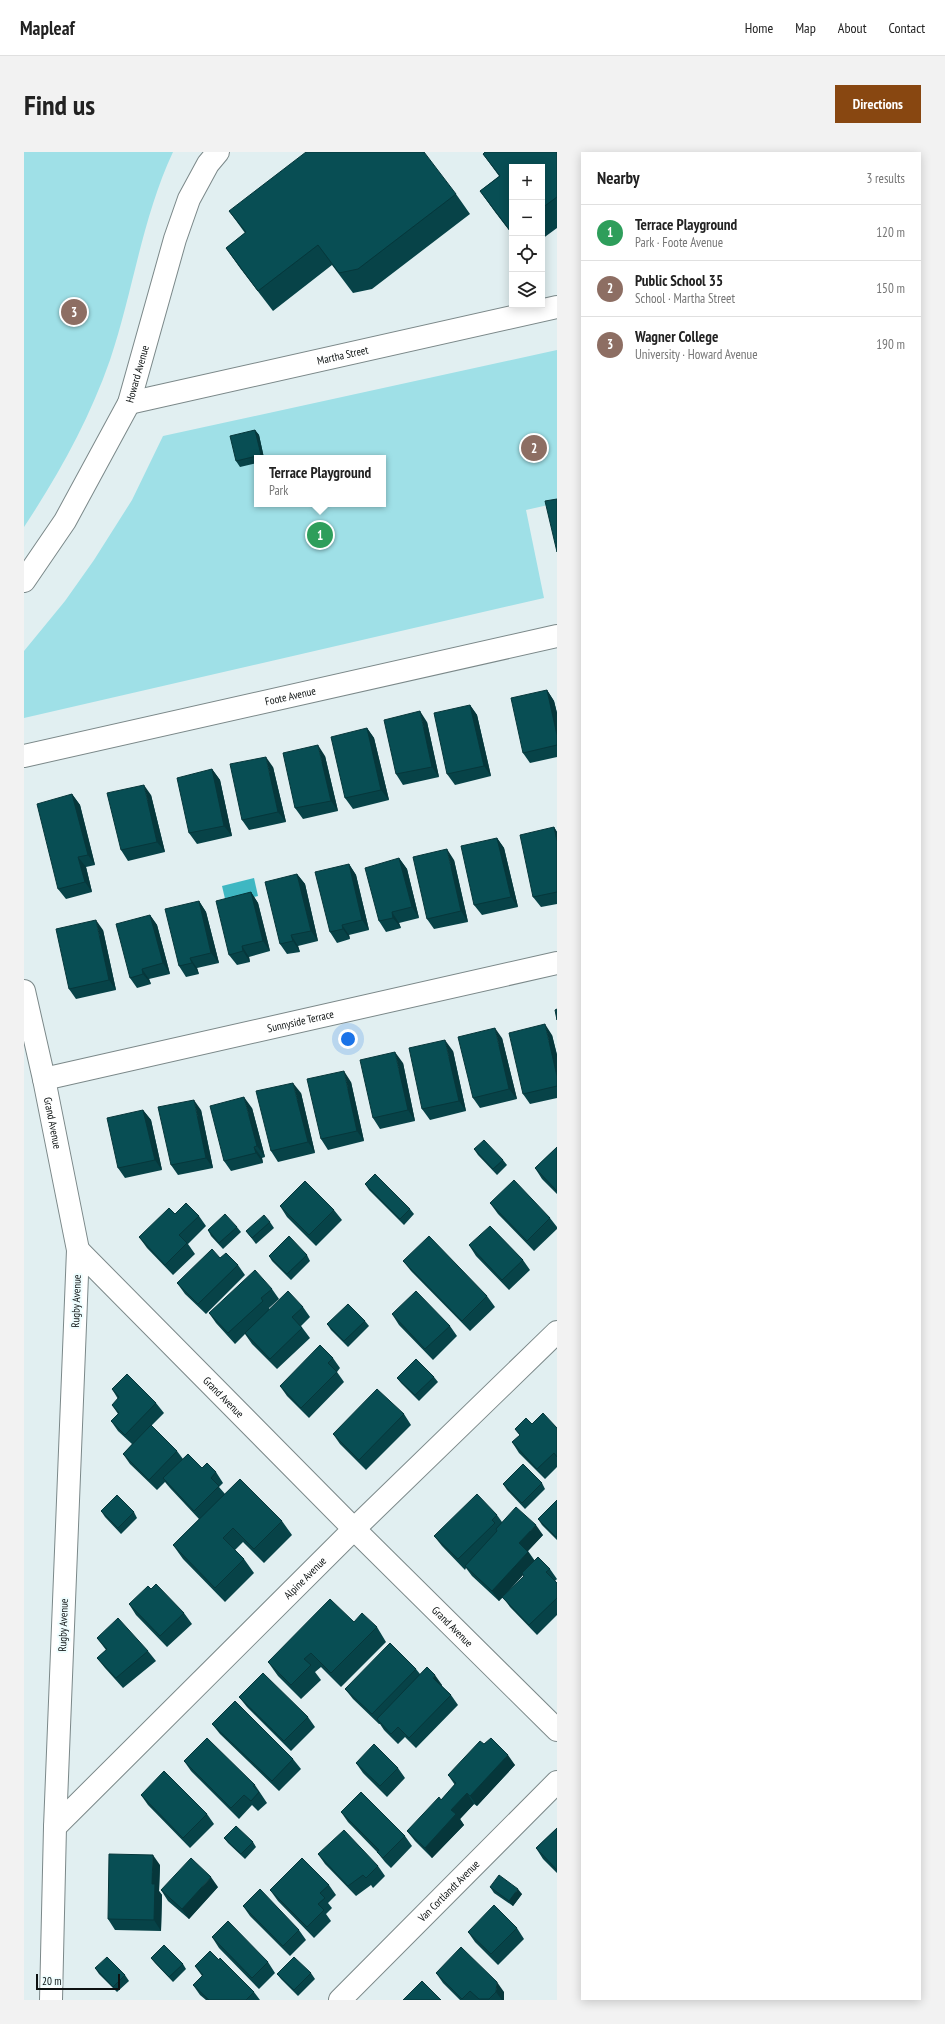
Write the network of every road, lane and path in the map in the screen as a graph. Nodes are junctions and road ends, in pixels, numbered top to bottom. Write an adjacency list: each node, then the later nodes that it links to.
1 (218, 152): 3 (street, Howard Avenue)
2 (557, 307): 3 (street, Martha Street)
3 (129, 403): 4 (street, Howard Avenue)
4 (24, 581)
5 (557, 636): 6 (street, Foote Avenue)
6 (24, 756)
7 (557, 963): 9 (street, Sunnyside Terrace)
8 (24, 991): 9 (street, Grand Avenue)
9 (44, 1079): 10 (street, Grand Avenue)
10 (78, 1250): 12 (street, Grand Avenue); 15 (street, Rugby Avenue)
11 (557, 1332): 12 (street, Alpine Avenue)
12 (354, 1529): 13 (street, Grand Avenue); 15 (street, Alpine Avenue)
13 (557, 1730)
14 (557, 1782): 17 (street, Van Cortlandt Avenue)
15 (55, 1827): 16 (street, Rugby Avenue)
16 (51, 2000)
17 (340, 2000)

